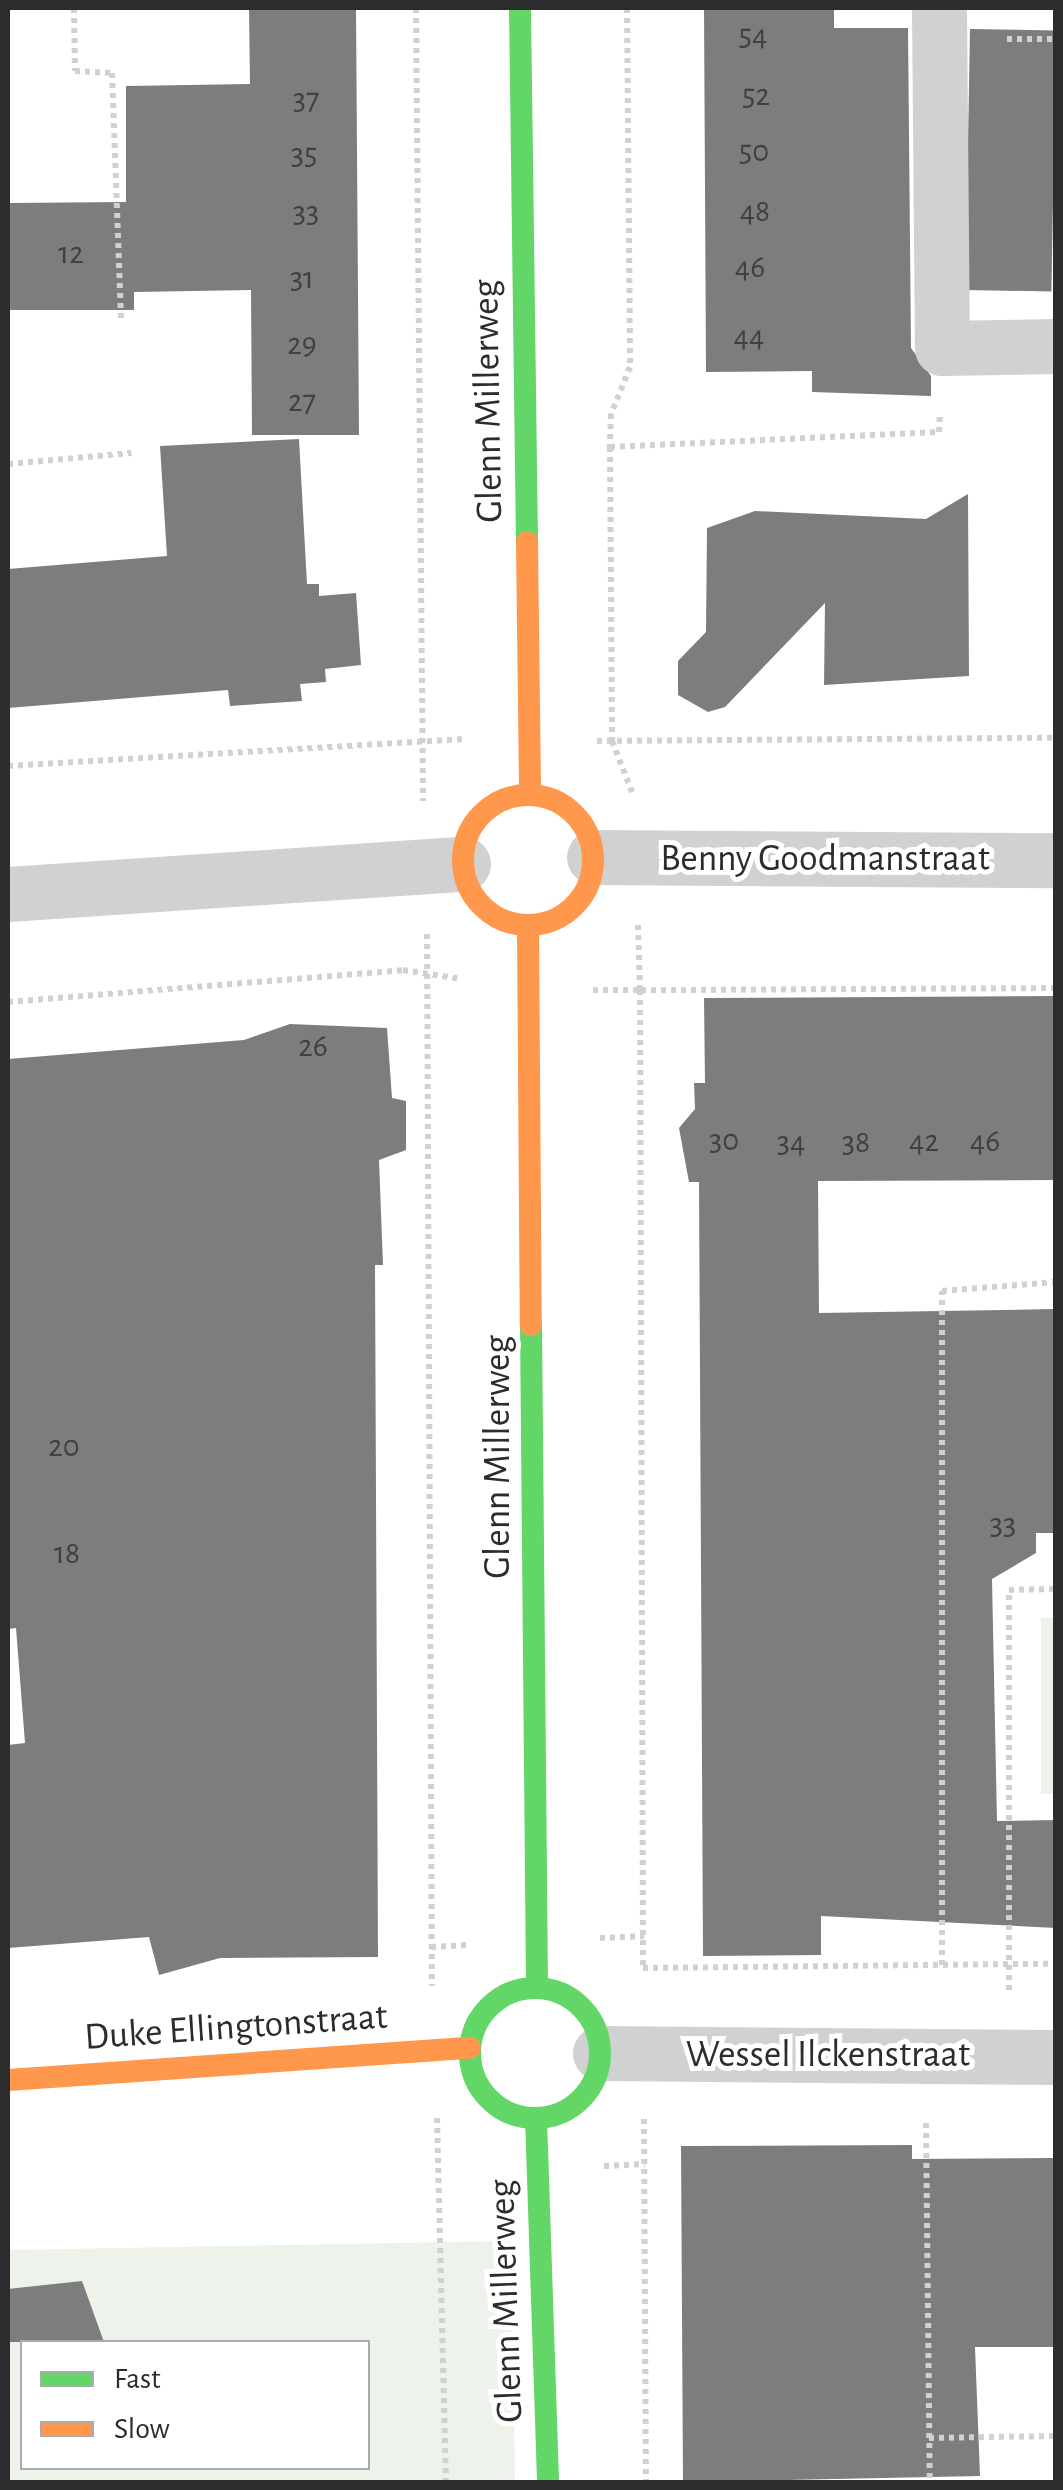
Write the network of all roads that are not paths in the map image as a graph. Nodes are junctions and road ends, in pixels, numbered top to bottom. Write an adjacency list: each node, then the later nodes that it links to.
1 (520, 8): 4 (street, Glenn Millerweg)
2 (939, 8): 3 (street)
3 (1056, 346)
4 (530, 795): 5 (street); 7 (street)
5 (615, 858): 6 (street, Benny Goodmanstraat); 9 (street)
6 (1056, 860)
7 (445, 865): 8 (street); 9 (street)
8 (8, 894)
9 (528, 926): 10 (street, Glenn Millerweg)
10 (537, 1987): 11 (street); 12 (street)
11 (470, 2048): 14 (street, Duke Ellingtonstraat); 15 (street)
12 (622, 2054): 13 (street, Wessel Ilckenstraat); 15 (street)
13 (1032, 2057)
14 (8, 2080)
15 (536, 2118): 16 (street, Glenn Millerweg)
16 (548, 2482)

